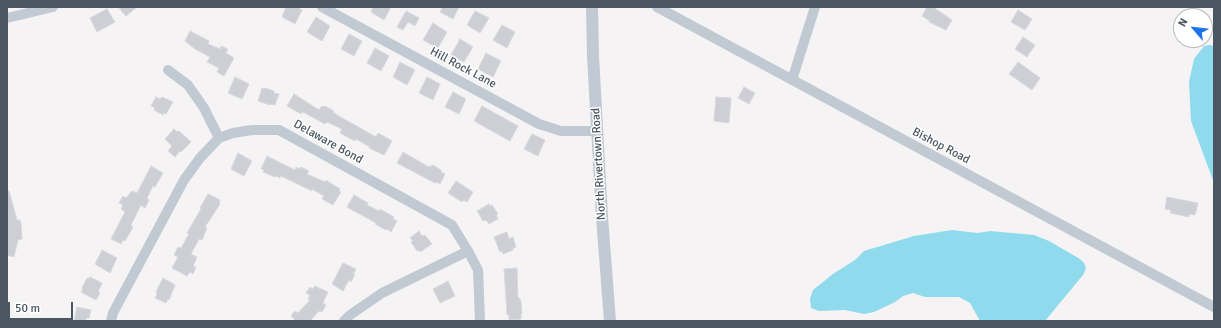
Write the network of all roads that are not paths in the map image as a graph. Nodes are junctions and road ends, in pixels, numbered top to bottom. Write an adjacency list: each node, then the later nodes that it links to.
1 (53, 7): 6 (street)
2 (322, 7): 9 (street, Hill Rock Lane)
3 (592, 7): 9 (street, North Rivertown Road)
4 (657, 7): 8 (street, Bishop Road)
5 (811, 8): 8 (street)
6 (7, 18)
7 (168, 70): 10 (street)
8 (792, 80): 12 (street, Bishop Road)
9 (597, 130): 16 (street, North Rivertown Road)
10 (219, 138): 11 (street, Delaware Bond); 13 (street, Delaware Bond)
11 (468, 250): 14 (street); 15 (street, Delaware Bond)
12 (1214, 307)
13 (111, 321)
14 (344, 321)
15 (480, 321)
16 (610, 321)

